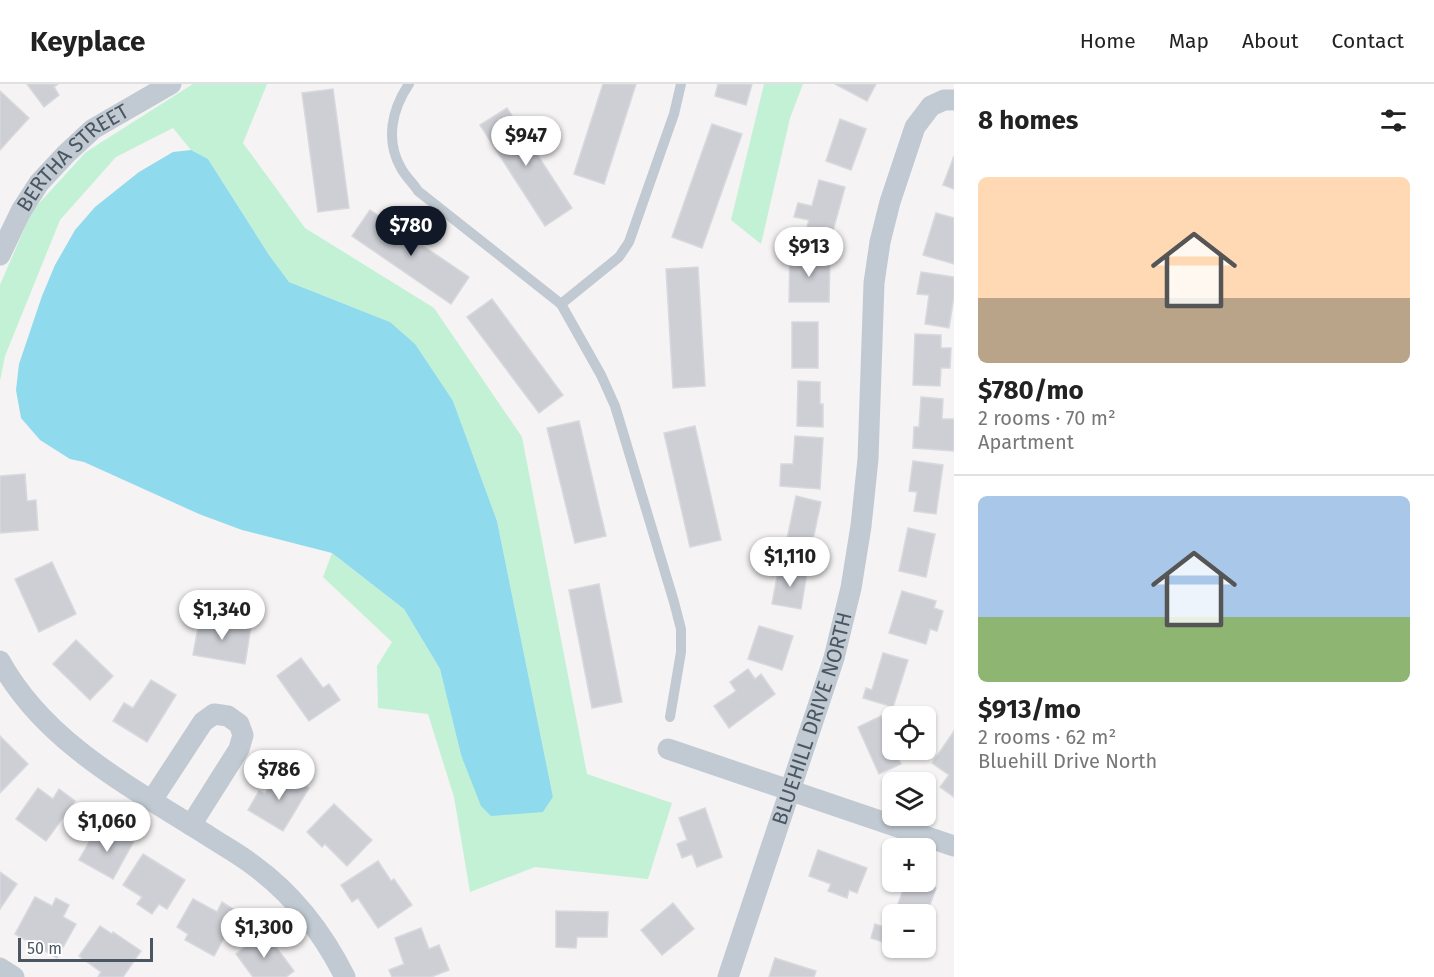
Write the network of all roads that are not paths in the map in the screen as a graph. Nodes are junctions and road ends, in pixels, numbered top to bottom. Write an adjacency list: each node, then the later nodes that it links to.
1 (171, 84): 5 (street, BERTHA STREET)
2 (409, 84): 6 (lane)
3 (681, 84): 6 (lane)
4 (954, 100): 10 (street, BLUEHILL DRIVE NORTH)
5 (0, 255)
6 (561, 304): 8 (lane)
7 (0, 661): 11 (street)
8 (670, 717)
9 (668, 749): 10 (street)
10 (789, 791): 13 (street); 17 (street, BLUEHILL DRIVE NORTH)
11 (152, 800): 12 (street); 12 (street)
12 (191, 825): 16 (street)
13 (954, 846)
14 (0, 968): 15 (street)
15 (14, 977)
16 (345, 977)
17 (728, 977)

